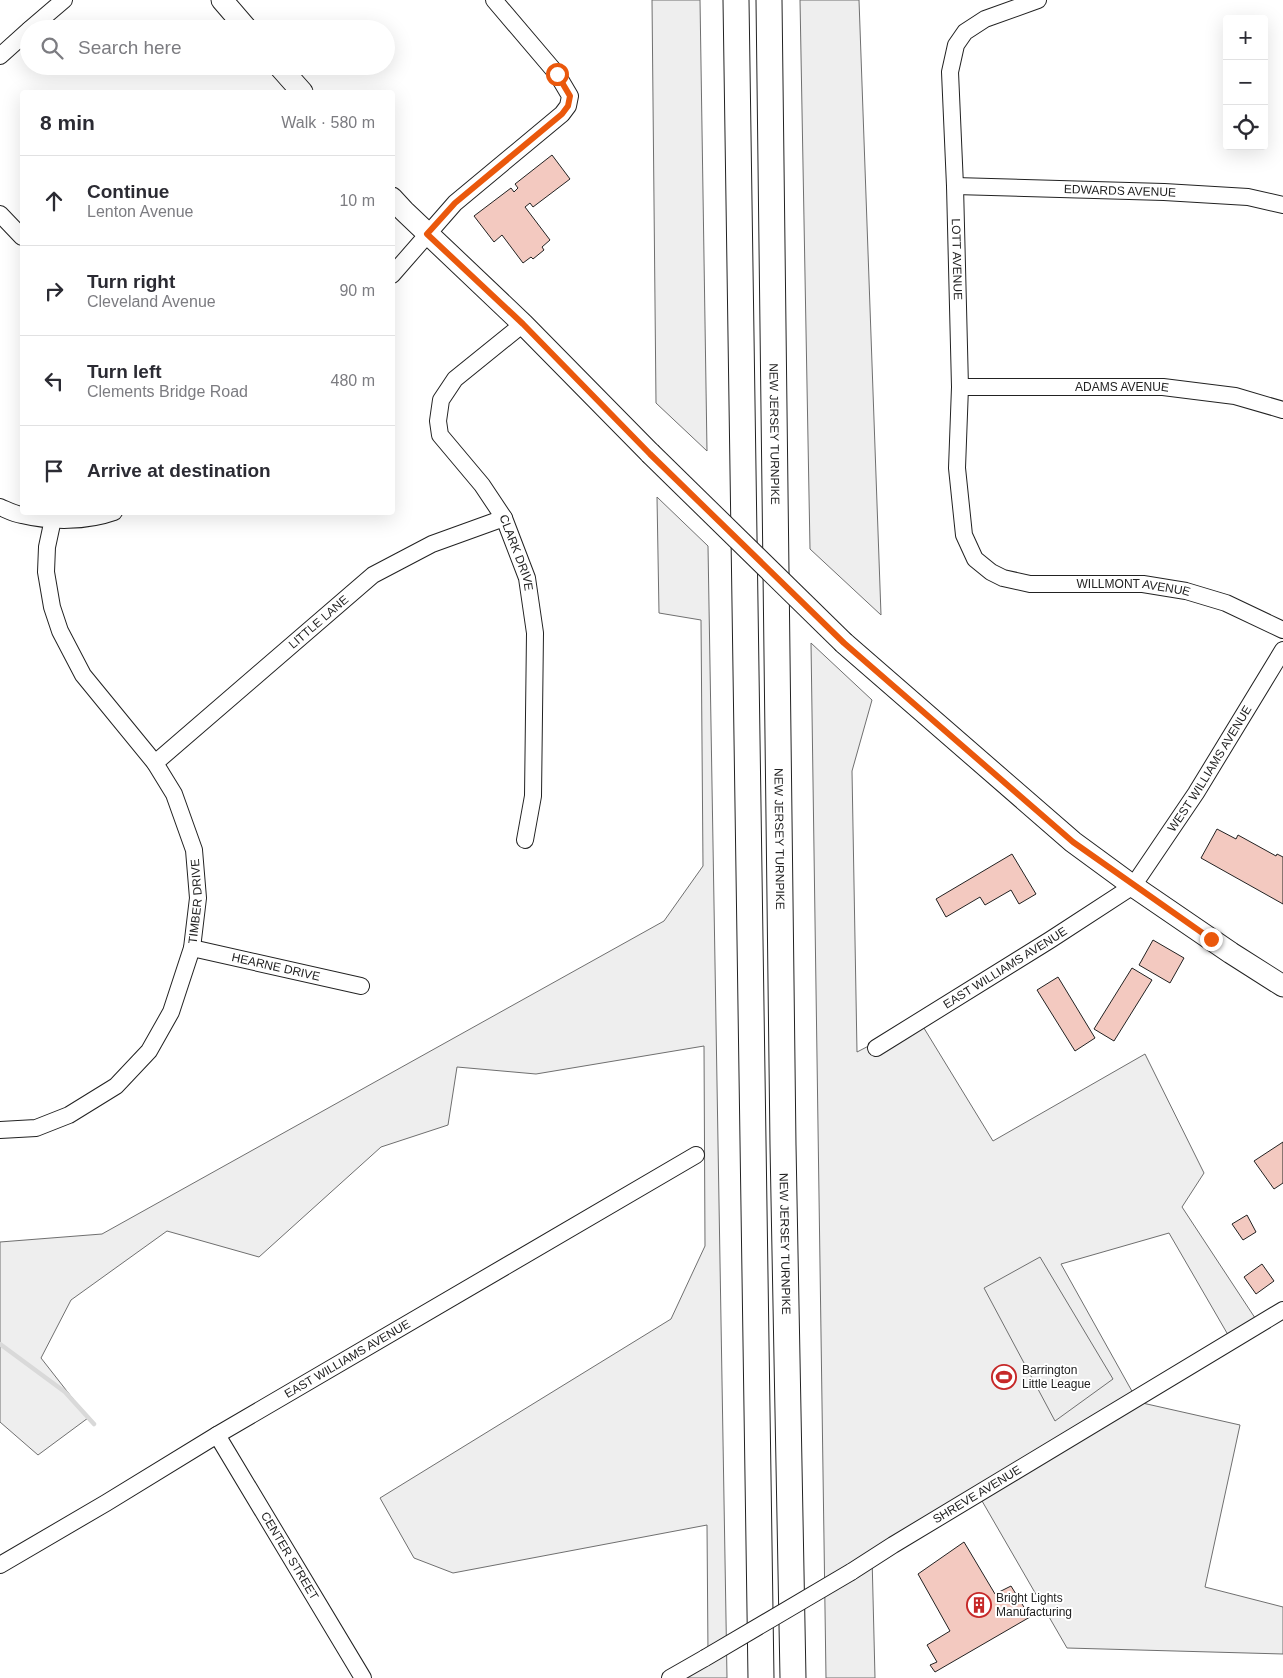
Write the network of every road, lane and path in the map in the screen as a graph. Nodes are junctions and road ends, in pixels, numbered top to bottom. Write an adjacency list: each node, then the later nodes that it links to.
1 (64, 0): 7 (street)
2 (222, 0): 8 (main road)
3 (494, 0): 17 (street)
4 (736, 0): 44 (highway)
5 (769, 0): 45 (highway, NEW JERSEY TURNPIKE)
6 (1038, 0): 13 (street, LOTT AVENUE)
7 (40, 20)
8 (239, 20)
9 (20, 37): 10 (street)
10 (0, 56)
11 (287, 75): 12 (main road)
12 (300, 90)
13 (955, 186): 15 (street, EDWARDS AVENUE); 21 (street, LOTT AVENUE)
14 (395, 201): 17 (main road)
15 (1283, 205)
16 (0, 214): 18 (street)
17 (427, 234): 19 (street); 20 (main road)
18 (20, 235)
19 (395, 271)
20 (523, 324): 25 (street, CLARK DRIVE); 32 (main road, bridge)
21 (960, 387): 22 (street, ADAMS AVENUE); 27 (street, LOTT AVENUE)
22 (1283, 410)
23 (0, 507): 26 (street)
24 (106, 515): 26 (street)
25 (504, 518): 30 (street, LITTLE LANE); 31 (street, CLARK DRIVE)
26 (53, 520): 30 (street, TIMBER DRIVE)
27 (982, 564): 28 (street, WILLMONT AVENUE)
28 (1283, 630)
29 (1283, 650): 32 (street, WEST WILLIAMS AVENUE)
30 (155, 762): 33 (street, TIMBER DRIVE)
31 (525, 840)
32 (1133, 886): 35 (main road); 36 (street, EAST WILLIAMS AVENUE)
33 (192, 948): 34 (street, HEARNE DRIVE); 37 (street, TIMBER DRIVE)
34 (361, 986)
35 (1283, 986)
36 (876, 1048)
37 (0, 1130)
38 (696, 1155): 40 (street, EAST WILLIAMS AVENUE)
39 (1283, 1310): 43 (street, SHREVE AVENUE, bridge)
40 (217, 1435): 41 (street, EAST WILLIAMS AVENUE); 42 (street, CENTER STREET)
41 (0, 1565)
42 (363, 1678)
43 (670, 1678)
44 (761, 1678)
45 (793, 1678)

